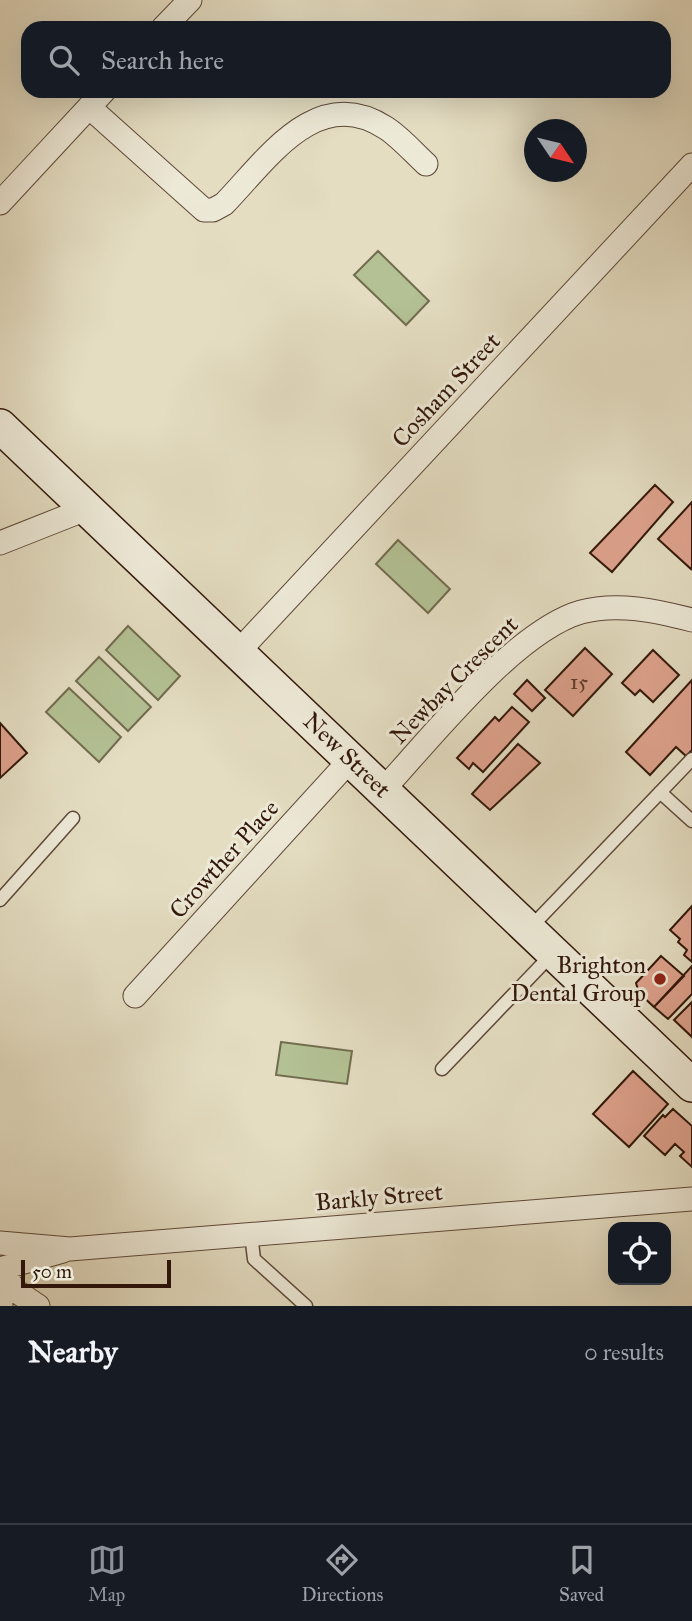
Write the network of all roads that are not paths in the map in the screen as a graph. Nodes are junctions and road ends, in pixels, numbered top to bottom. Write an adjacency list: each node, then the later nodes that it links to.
1 (190, 0): 2 (street)
2 (170, 21)
3 (97, 99): 4 (street); 6 (street)
4 (426, 164)
5 (692, 165): 11 (street, Cosham Street)
6 (0, 203)
7 (0, 426): 8 (main road, New Street)
8 (86, 509): 9 (street); 11 (main road, New Street)
9 (0, 543)
10 (692, 620): 14 (street, Newbay Crescent)
11 (238, 652): 12 (main road, New Street)
12 (351, 759): 14 (main road, New Street); 21 (street, Crowther Place)
13 (692, 759): 15 (lane)
14 (383, 790): 19 (main road, New Street)
15 (660, 792): 17 (lane); 19 (lane)
16 (73, 818): 18 (lane)
17 (692, 821)
18 (0, 900)
19 (529, 930): 20 (main road, New Street)
20 (553, 952): 22 (lane); 23 (main road, New Street)
21 (135, 996)
22 (442, 1069)
23 (692, 1085)
24 (692, 1199): 25 (street, Barkly Street)
25 (251, 1234): 26 (street, Barkly Street); 29 (lane)
26 (1, 1264): 27 (street); 28 (street)
27 (1, 1306)
28 (38, 1306)
29 (306, 1306)

